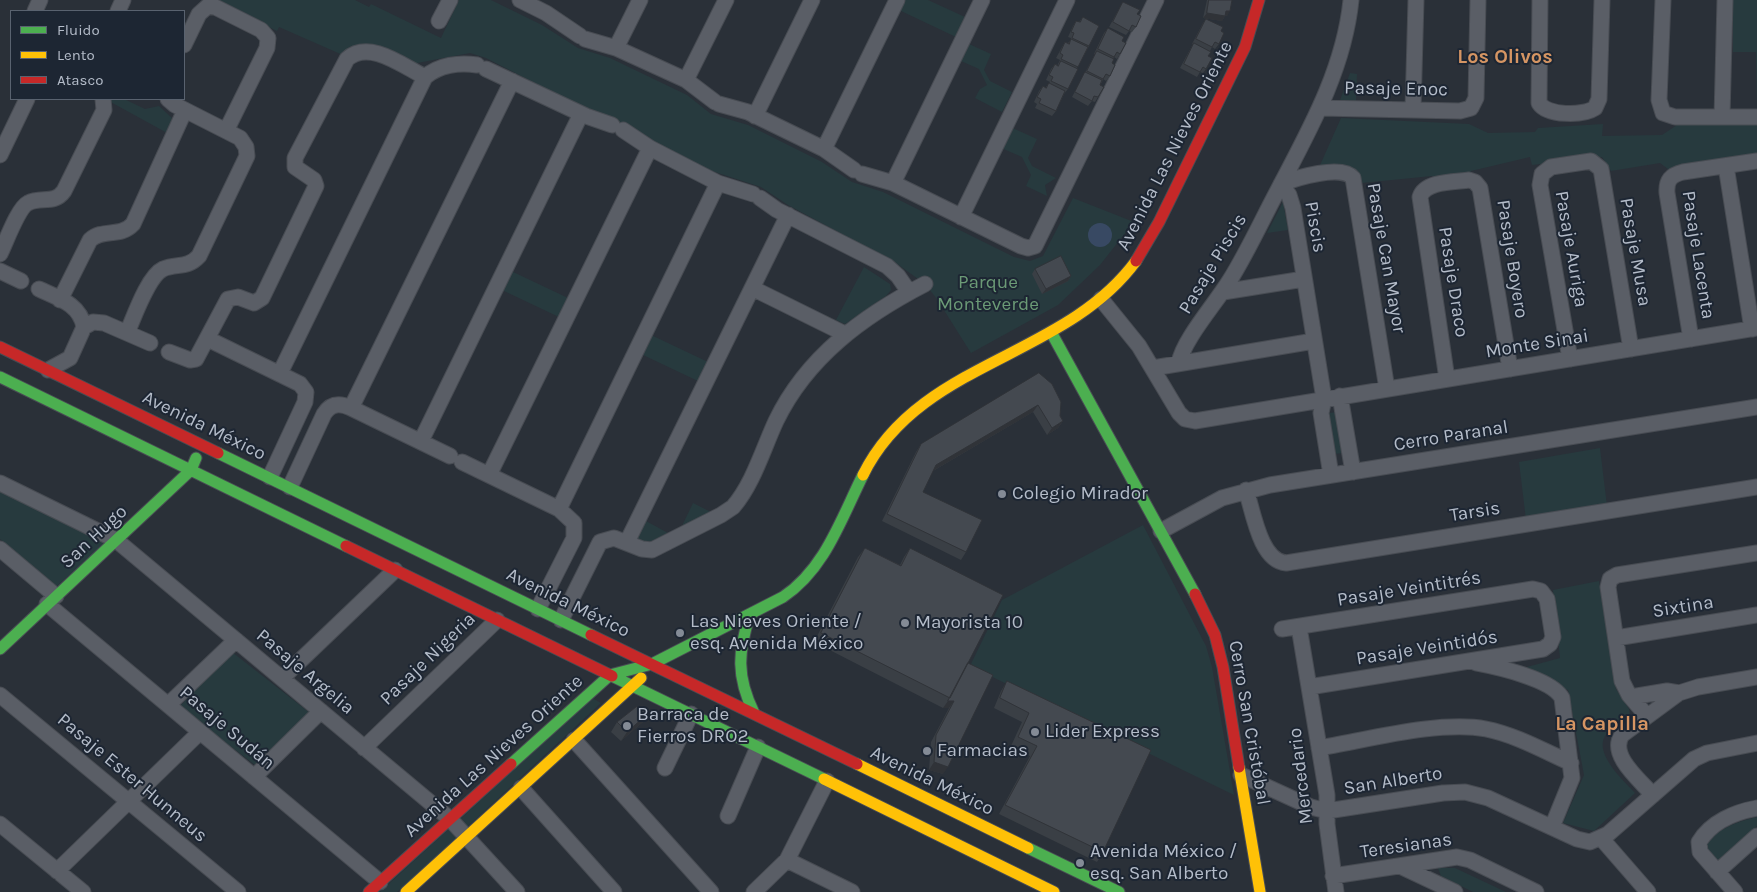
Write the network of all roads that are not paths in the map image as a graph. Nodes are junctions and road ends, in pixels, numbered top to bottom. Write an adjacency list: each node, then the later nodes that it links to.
1 (450, 0): 19 (street)
2 (520, 0): 18 (street)
3 (640, 0): 21 (street)
4 (726, 0): 23 (street)
5 (812, 0): 32 (street)
6 (897, 0): 37 (street)
7 (982, 0): 43 (street)
8 (1068, 0): 47 (street)
9 (1156, 0): 47 (street)
10 (1259, 0): 57 (main road, Avenida Las Nieves Oriente)
11 (1351, 0): 28 (street, Piscis)
12 (1416, 0): 30 (street)
13 (1478, 0): 30 (street, Pasaje Enoc)
14 (1540, 0): 15 (street)
15 (1602, 0)
16 (1663, 0): 34 (street)
17 (1725, 0): 34 (street)
18 (549, 6): 21 (street)
19 (439, 22)
20 (185, 43): 35 (street)
21 (616, 48): 23 (street)
22 (425, 77): 24 (street); 64 (street); 77 (street)
23 (686, 80): 32 (street)
24 (512, 81): 31 (street); 85 (street)
25 (27, 100): 38 (street)
26 (103, 100): 48 (street)
27 (170, 100): 29 (street)
28 (1320, 108): 30 (street, Pasaje Enoc); 44 (street, Piscis)
29 (186, 110): 35 (street); 58 (street)
30 (1413, 110)
31 (581, 114): 36 (street); 86 (street)
32 (756, 116): 37 (street)
33 (1757, 117): 34 (street)
34 (1722, 118)
35 (226, 130): 62 (street)
36 (650, 148): 42 (street); 90 (street)
37 (824, 149): 43 (street)
38 (0, 155)
39 (1757, 161): 41 (street, Pasaje Lacenta)
40 (1596, 163): 69 (street, Pasaje Musa); 72 (street, Pasaje Auriga)
41 (1726, 166): 60 (street); 65 (street, Pasaje Lacenta)
42 (718, 182): 46 (street); 97 (street)
43 (893, 183): 47 (street)
44 (1281, 184): 50 (street, Piscis); 56 (street, Pasaje Piscis); 81 (street, Pasaje Can Mayor)
45 (1422, 191): 75 (street, Pasaje Boyero); 79 (street, Pasaje Draco)
46 (788, 215): 53 (street); 55 (street)
47 (961, 217)
48 (0, 254)
49 (0, 271): 51 (street)
50 (1304, 279): 56 (street); 66 (street, Piscis)
51 (21, 281)
52 (925, 284): 55 (street)
53 (752, 288): 63 (street); 100 (street)
54 (39, 289): 58 (street)
55 (909, 292): 63 (street)
56 (1223, 292): 73 (street, Pasaje Piscis)
57 (1101, 299): 61 (main road, Avenida Las Nieves Oriente); 74 (street, Monte Sinai)
58 (60, 300): 59 (street)
59 (84, 328): 62 (street); 71 (street)
60 (1754, 328): 65 (street, Monte Sinai)
61 (1051, 332): 98 (main road, Cerro San Cristóbal); 106 (main road, Avenida Las Nieves Oriente)
62 (127, 333): 67 (street)
63 (845, 334): 100 (street)
64 (208, 339): 70 (street); 77 (street)
65 (1691, 339): 69 (street, Monte Sinai)
66 (1314, 341): 73 (street); 83 (street, Piscis)
67 (150, 343)
68 (0, 347): 76 (main road, Avenida México)
69 (1631, 349): 72 (street, Monte Sinai)
70 (169, 352)
71 (70, 358): 76 (street); 80 (street)
72 (1570, 359): 75 (street, Monte Sinai)
73 (1179, 363): 74 (street)
74 (1153, 368): 83 (street, Monte Sinai)
75 (1510, 369): 79 (street, Monte Sinai)
76 (48, 370): 80 (main road, Avenida México)
77 (280, 374): 92 (street)
78 (0, 377): 88 (main road)
79 (1447, 379): 81 (street, Monte Sinai)
80 (84, 388): 87 (main road, Avenida México)
81 (1387, 388): 82 (street, Monte Sinai)
82 (1340, 396): 83 (street, Monte Sinai); 89 (street)
83 (1324, 399): 91 (street, Piscis)
84 (1757, 407): 89 (street, Cerro Paranal)
85 (351, 408): 86 (street); 95 (street)
86 (420, 441): 90 (street)
87 (202, 444): 88 (main road, San Hugo); 92 (main road, Avenida México)
88 (191, 470): 99 (main road, San Hugo); 103 (main road)
89 (1353, 472): 91 (street, Cerro Paranal)
90 (489, 475): 97 (street)
91 (1331, 475): 96 (street, Cerro Paranal)
92 (270, 477): 95 (main road, Avenida México)
93 (0, 482): 99 (street, Pasaje Argelia)
94 (1757, 486): 96 (street, Tarsis)
95 (290, 487): 105 (main road, Avenida México)
96 (1246, 490): 98 (street, Cerro Paranal)
97 (559, 509): 105 (street)
98 (1161, 531): 141 (main road, Cerro San Cristóbal)
99 (116, 540): 104 (main road, San Hugo); 113 (street, Pasaje Argelia)
100 (627, 542): 109 (street)
101 (0, 549): 104 (street, Pasaje Sudán)
102 (1757, 553): 112 (street)
103 (395, 570): 108 (main road); 122 (street)
104 (52, 600): 115 (main road, San Hugo); 128 (street, Pasaje Sudán)
105 (538, 608): 109 (main road, Avenida México)
106 (750, 614): 118 (main road, Avenida Las Nieves Oriente); 130 (main road)
107 (1757, 615): 112 (street, Sixtina)
108 (497, 620): 120 (main road); 136 (street, Pasaje Nigeria)
109 (561, 620): 118 (main road, Avenida México)
110 (1299, 627): 111 (street, Pasaje Veintitrés); 114 (street, Pasaje Veintitrés); 124 (street, Mercedario)
111 (1282, 629)
112 (1616, 638): 127 (street)
113 (236, 640): 122 (street, Pasaje Argelia); 128 (street)
114 (1550, 644): 116 (street, Pasaje Veintidós)
115 (0, 649)
116 (1513, 654): 117 (street, Pasaje Veintidós); 119 (street)
117 (1467, 662): 119 (street); 124 (street, Pasaje Veintidós)
118 (652, 664): 120 (main road, Avenida Las Nieves Oriente); 123 (main road, Avenida Las Nieves Oriente); 130 (main road, Avenida México)
119 (1519, 674): 139 (street)
120 (610, 675): 123 (main road); 150 (main road, Avenida Las Nieves Oriente)
121 (1757, 677): 125 (street)
122 (282, 678): 129 (street, Pasaje Argelia)
123 (634, 686): 131 (main road); 134 (main road, Avenida Las Nieves Oriente)
124 (1309, 687): 138 (street, Mercedario)
125 (1679, 693): 127 (street); 132 (street)
126 (0, 695): 146 (street, Pasaje Ester Hunneus)
127 (1631, 697): 132 (street)
128 (168, 705): 133 (street, Pasaje Sudán)
129 (321, 711): 136 (street, Pasaje Argelia); 142 (street)
130 (754, 713): 173 (main road, Avenida México)
131 (691, 714): 137 (main road); 140 (street)
132 (1647, 716): 145 (street)
133 (200, 732): 142 (street, Pasaje Sudán); 146 (street)
134 (574, 740): 144 (main road, Avenida Las Nieves Oriente); 169 (street)
135 (1757, 743): 145 (street)
136 (364, 748): 150 (street, Pasaje Argelia)
137 (758, 748): 143 (main road); 149 (street)
138 (1319, 748): 139 (street); 148 (street, Mercedario)
139 (1571, 763): 152 (street)
140 (665, 768)
141 (1241, 775): 148 (street, San Alberto); 174 (main road, Cerro San Cristóbal)
142 (254, 777): 161 (street, Pasaje Sudán)
143 (827, 781): 156 (street); 162 (main road)
144 (521, 788): 153 (main road, Avenida Las Nieves Oriente); 168 (street)
145 (1653, 795): 155 (street)
146 (128, 801): 158 (street); 166 (street, Pasaje Ester Hunneus)
147 (1757, 808): 159 (street)
148 (1328, 811): 152 (street, San Alberto); 160 (street, Mercedario)
149 (728, 816)
150 (450, 819): 153 (street, Pasaje Argelia); 161 (main road, Avenida Las Nieves Oriente)
151 (0, 824): 158 (street)
152 (1552, 827): 155 (street, San Alberto)
153 (468, 836): 163 (main road, Avenida Las Nieves Oriente); 167 (street, Pasaje Argelia)
154 (1757, 836): 159 (street)
155 (1601, 838): 164 (street)
156 (787, 860): 170 (street); 171 (street)
157 (1400, 866): 160 (street, Teresianas); 176 (street); 177 (street, Teresianas)
158 (57, 871): 165 (street)
159 (1717, 872): 178 (street)
160 (1334, 876): 175 (street, Mercedario)
161 (375, 887)
162 (1037, 888): 172 (main road)
163 (411, 890)
164 (1644, 891)
165 (83, 892)
166 (238, 892)
167 (517, 892)
168 (614, 892)
169 (711, 892)
170 (754, 892)
171 (852, 892)
172 (1054, 892)
173 (1120, 892)
174 (1260, 892)
175 (1336, 892)
176 (1454, 892)
177 (1536, 892)
178 (1735, 892)

